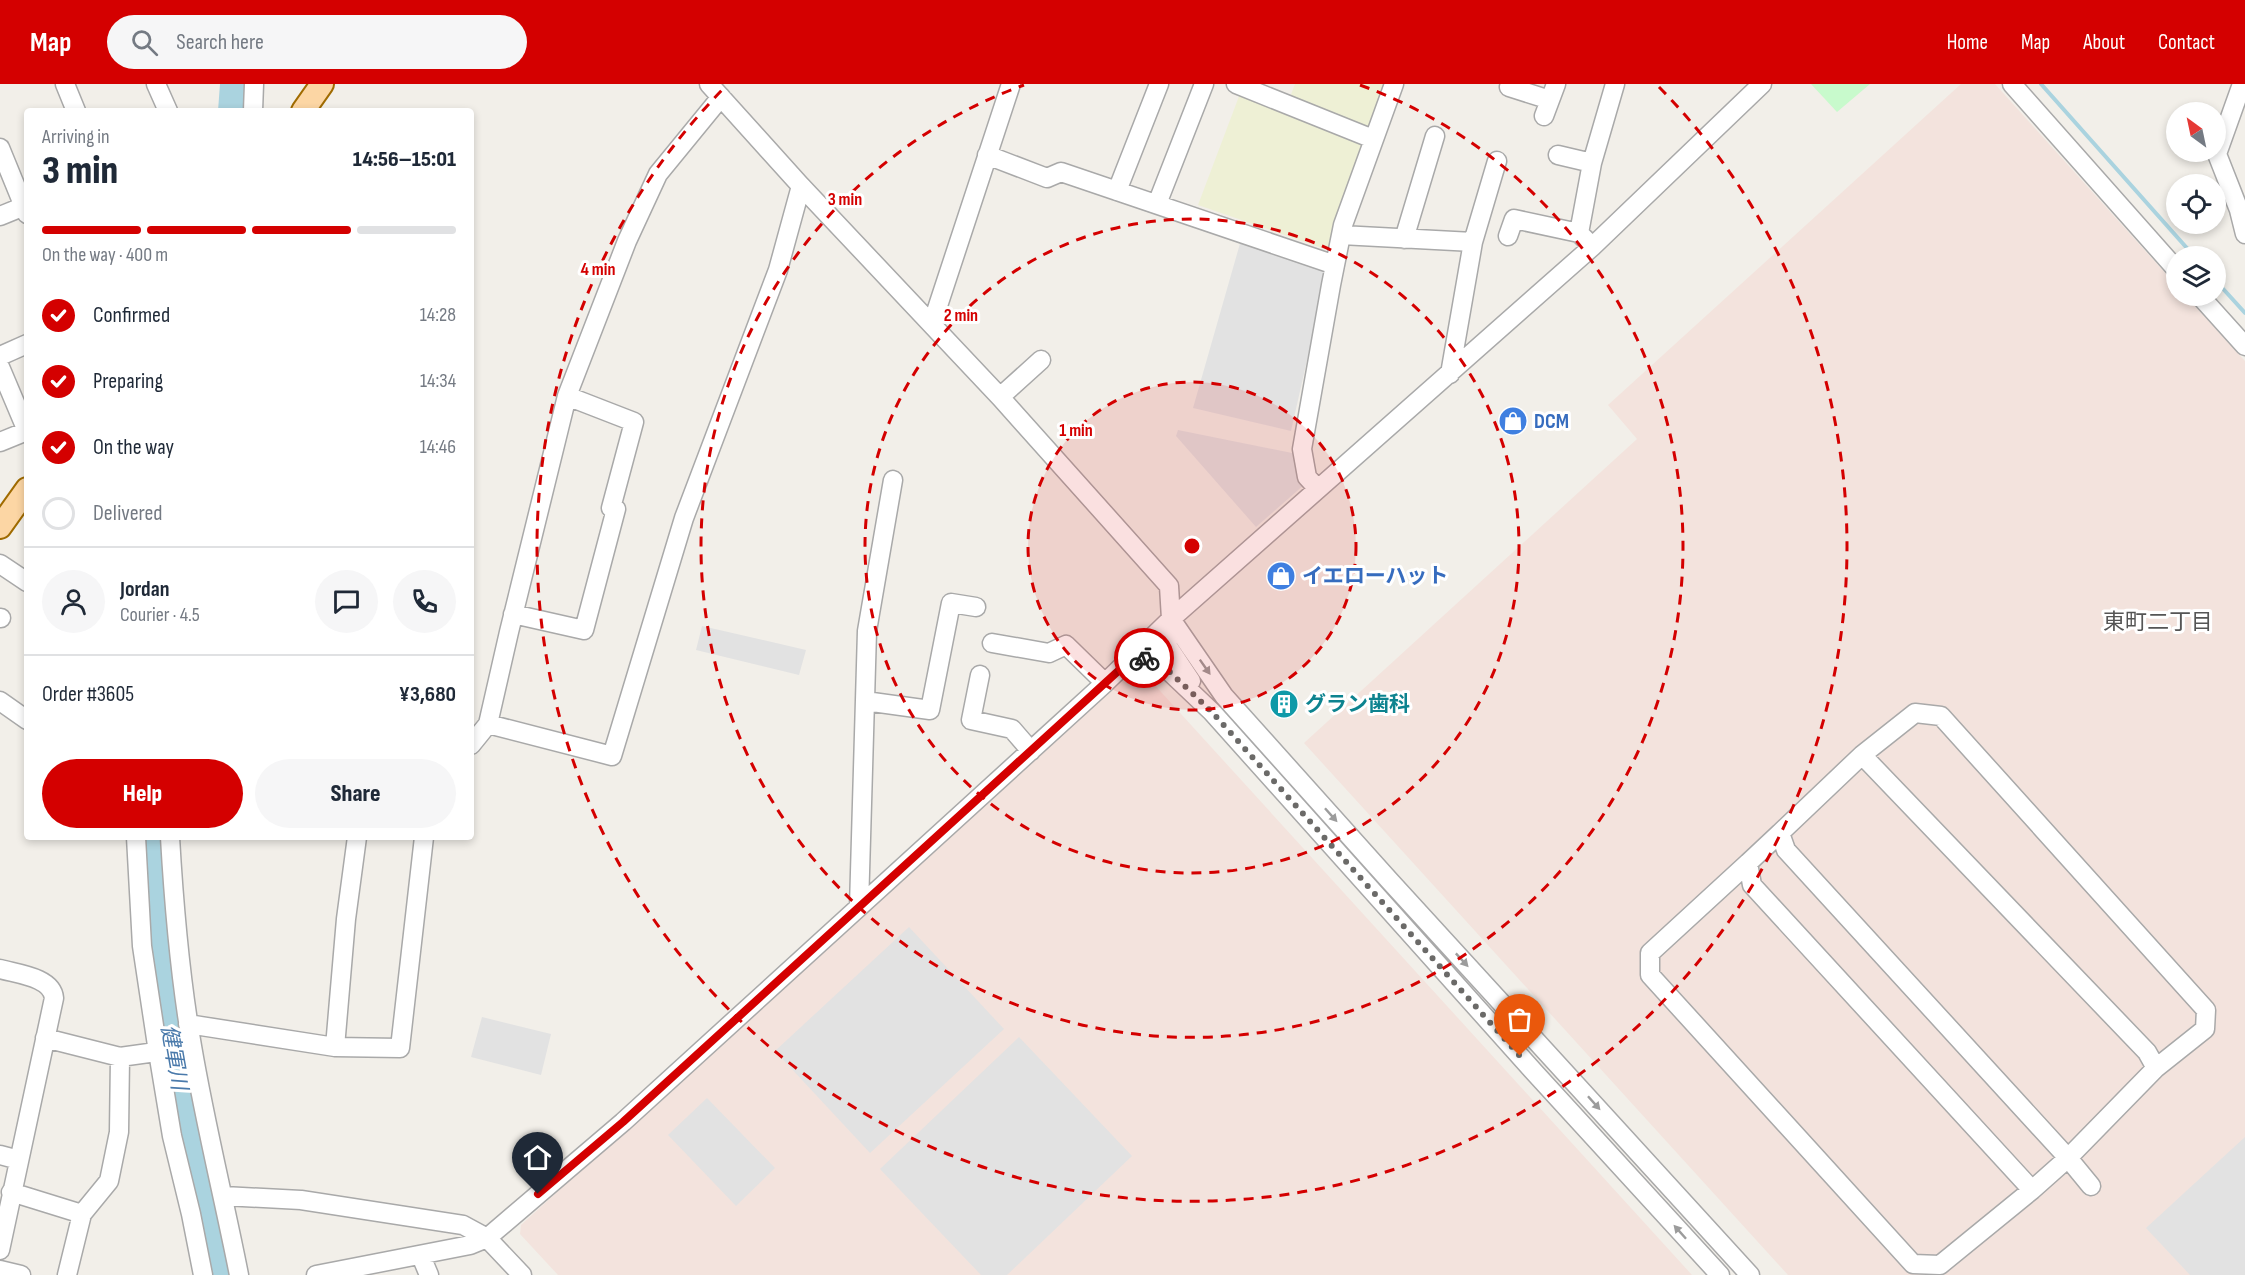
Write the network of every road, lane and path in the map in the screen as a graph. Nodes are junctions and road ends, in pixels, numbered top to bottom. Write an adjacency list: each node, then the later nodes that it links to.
1 (65, 84): 17 (street)
2 (156, 84): 18 (street)
3 (254, 84): 19 (street)
4 (322, 84): 20 (main road)
5 (1011, 84): 24 (street)
6 (1159, 84): 29 (street)
7 (1204, 84): 31 (street)
8 (1236, 84): 22 (street)
9 (1394, 84): 22 (street)
10 (1615, 84): 27 (street)
11 (1762, 84): 40 (street)
12 (2012, 84): 41 (street)
13 (2237, 86): 35 (street)
14 (1509, 87): 16 (street)
15 (715, 90): 28 (street); 52 (street)
16 (1550, 100)
17 (75, 108)
18 (167, 108)
19 (253, 108)
20 (305, 108)
21 (1435, 136): 38 (street)
22 (1373, 139): 36 (street)
23 (0, 148): 30 (street)
24 (987, 154): 29 (street); 45 (street)
25 (1558, 155): 27 (street)
26 (1497, 161): 39 (street)
27 (1592, 163): 34 (street)
28 (801, 186): 45 (street); 74 (street)
29 (1117, 191): 31 (street)
30 (24, 203)
31 (1157, 204): 42 (street)
32 (24, 209): 33 (street)
33 (0, 216)
34 (1579, 233): 37 (street); 40 (street)
35 (2245, 234)
36 (1341, 235): 38 (street); 42 (street)
37 (1508, 236)
38 (1404, 239): 39 (street)
39 (1473, 242): 51 (street)
40 (1592, 247): 51 (street)
41 (2166, 258)
42 (1335, 265): 58 (street)
43 (2209, 306): 47 (street)
44 (2245, 323): 47 (street)
45 (932, 324): 53 (street)
46 (24, 345): 48 (street)
47 (2244, 345)
48 (0, 356)
49 (1041, 360): 53 (street)
50 (0, 367): 54 (street)
51 (1450, 374): 58 (street)
52 (567, 396): 64 (street); 64 (street)
53 (1000, 397): 65 (street)
54 (24, 424)
55 (24, 432): 56 (street)
56 (0, 442)
57 (892, 480): 71 (street)
58 (1318, 489): 65 (street)
59 (24, 493): 60 (main road)
60 (0, 527)
61 (0, 564): 62 (street)
62 (24, 580)
63 (976, 607): 71 (street)
64 (513, 614): 74 (street)
65 (1172, 619): 67 (street); 72 (street); 113 (street, one-way to 113)
66 (992, 643): 69 (street)
67 (1127, 663): 69 (street); 72 (street)
68 (980, 675): 76 (street)
69 (1105, 683): 76 (street)
70 (0, 701): 73 (street)
71 (865, 701): 84 (street)
72 (1212, 712): 112 (street, one-way to 72)
73 (24, 718)
74 (488, 724): 75 (street)
75 (474, 740)
76 (1031, 751): 84 (street)
77 (1862, 755): 78 (street); 92 (street); 92 (street)
78 (1780, 833): 83 (street); 94 (street)
79 (136, 840): 90 (street)
80 (170, 840): 86 (street)
81 (357, 840): 89 (street)
82 (424, 840): 89 (street)
83 (1748, 863): 97 (street); 97 (street)
84 (859, 906): 101 (street)
85 (0, 969): 87 (street)
86 (188, 1023): 88 (street); 89 (street)
87 (45, 1038): 91 (street); 95 (street)
88 (192, 1047): 90 (street); 99 (street)
89 (335, 1047)
90 (160, 1052): 91 (street); 107 (street)
91 (120, 1057): 100 (street)
92 (2156, 1068): 94 (street)
93 (0, 1155): 95 (street)
94 (2068, 1158): 96 (street); 97 (street)
95 (19, 1160): 98 (street)
96 (2091, 1186)
97 (2032, 1190)
98 (12, 1192): 100 (street); 102 (street)
99 (224, 1197): 101 (street); 108 (street)
100 (82, 1214): 106 (street)
101 (487, 1238): 103 (street); 111 (street)
102 (1, 1244)
103 (421, 1256): 109 (street); 110 (street)
104 (0, 1270): 105 (street)
105 (21, 1275)
106 (67, 1275)
107 (203, 1275)
108 (239, 1275)
109 (316, 1275)
110 (429, 1275)
111 (522, 1275)
112 (1720, 1275)
113 (1750, 1275)

